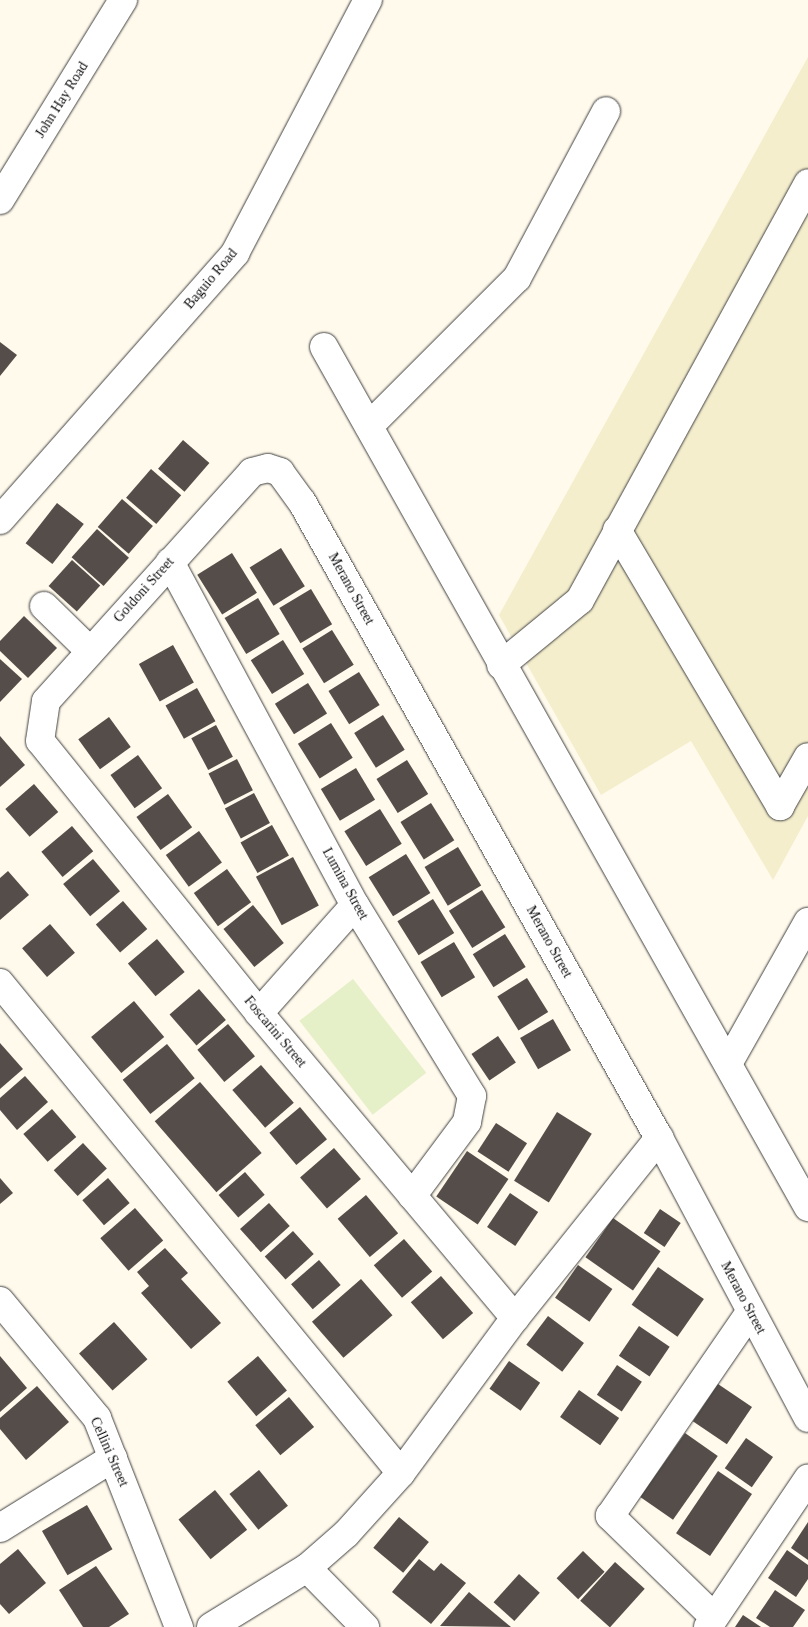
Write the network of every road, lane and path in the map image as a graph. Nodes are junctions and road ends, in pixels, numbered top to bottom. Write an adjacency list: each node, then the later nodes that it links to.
1 (123, 0): 5 (street, John Hay Road)
2 (368, 0): 9 (street, Baguio Road)
3 (606, 111): 7 (street)
4 (808, 184): 10 (street)
5 (0, 200)
6 (324, 347): 7 (street)
7 (369, 426): 14 (street)
8 (280, 472): 11 (street, Goldoni Street); 22 (street, Merano Street)
9 (0, 520)
10 (617, 530): 14 (street); 16 (street)
11 (170, 562): 13 (street, Goldoni Street); 17 (street, Lumina Street)
12 (44, 606): 13 (street)
13 (90, 651): 15 (street, Goldoni Street)
14 (501, 665): 21 (street)
15 (40, 741): 20 (street, Foscarini Street)
16 (808, 757)
17 (355, 905): 20 (street); 23 (street, Lumina Street)
18 (808, 922): 21 (street)
19 (0, 983): 30 (street)
20 (259, 1012): 23 (street, Foscarini Street)
21 (729, 1062): 24 (street)
22 (659, 1138): 26 (street, Merano Street); 27 (street)
23 (412, 1196): 27 (street, Foscarini Street)
24 (808, 1207)
25 (0, 1300): 29 (street, Cellini Street)
26 (750, 1312): 28 (street, Merano Street); 35 (street)
27 (515, 1318): 30 (street)
28 (808, 1418)
29 (113, 1458): 32 (street); 36 (street, Cellini Street)
30 (401, 1473): 33 (street)
31 (808, 1479): 35 (street)
32 (0, 1528)
33 (307, 1568): 34 (street); 38 (street)
34 (244, 1619): 37 (street)
35 (711, 1621)
36 (179, 1627)
37 (211, 1627)
38 (365, 1627)

